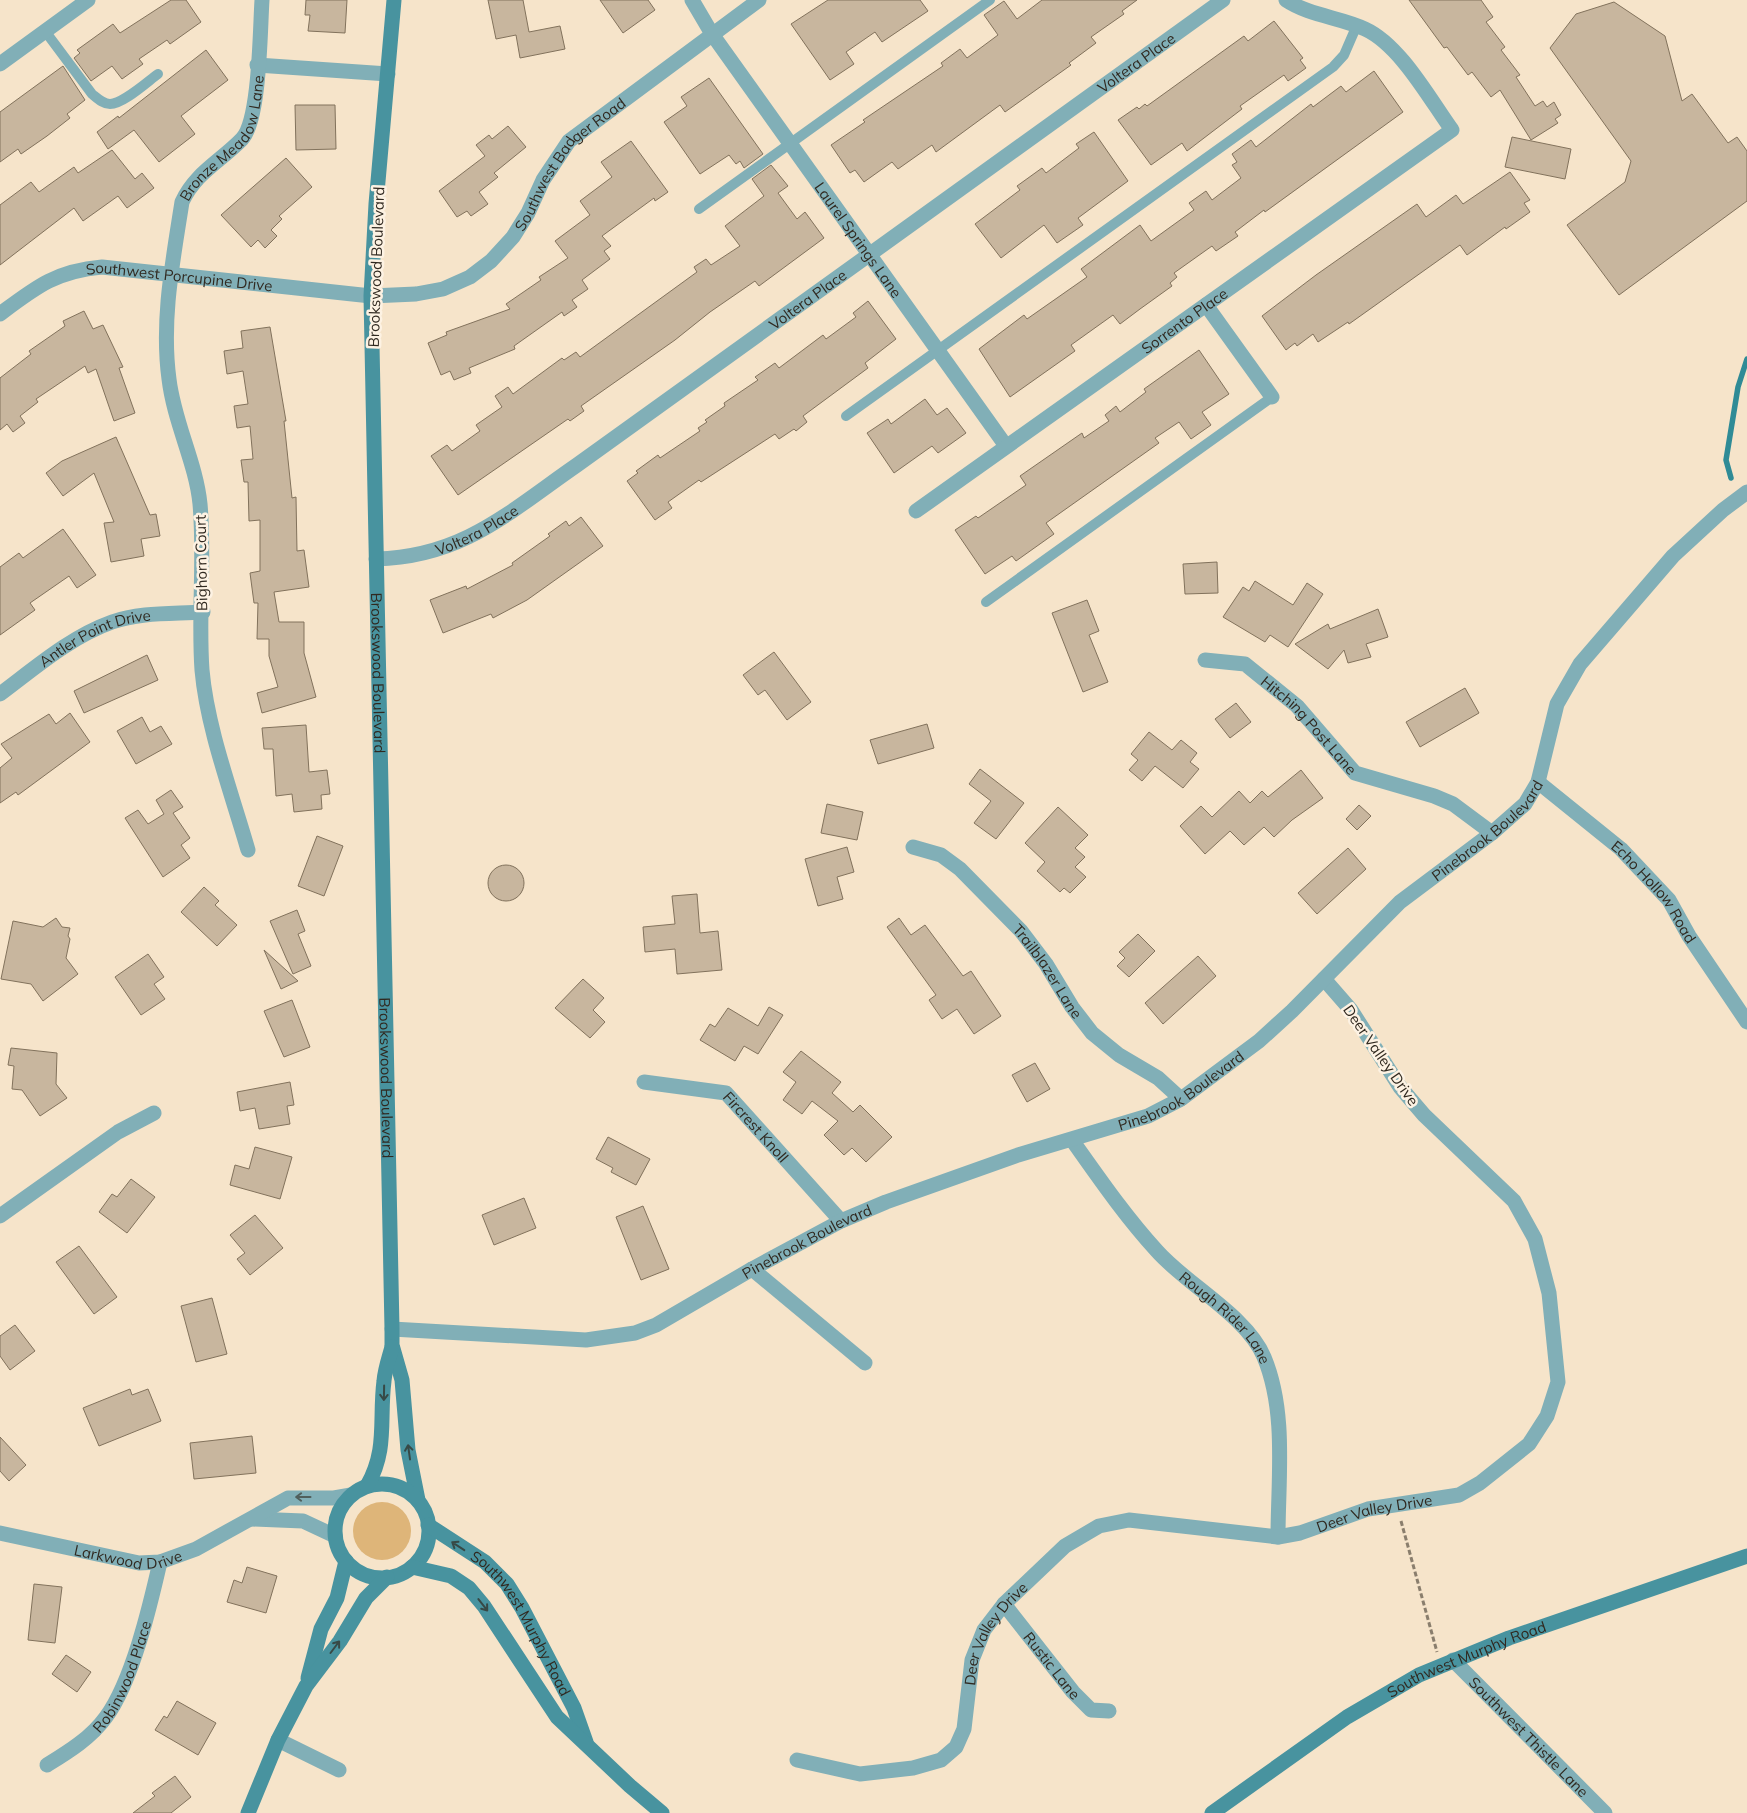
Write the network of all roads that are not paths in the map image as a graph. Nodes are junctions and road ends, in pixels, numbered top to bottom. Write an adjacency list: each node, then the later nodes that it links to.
1 (88, 0): 10 (street)
2 (262, 0): 13 (street, Bronze Meadow Lane)
3 (394, 0): 15 (main road, Brookswood Boulevard)
4 (692, 0): 11 (street, Laurel Springs Lane)
5 (760, 0): 11 (street, Southwest Badger Road)
6 (990, 0): 16 (lane)
7 (1223, 0): 18 (street, Voltera Place)
8 (1286, 0): 9 (street)
9 (1357, 26): 21 (street, Sorrento Place); 23 (lane)
10 (45, 31): 12 (street); 14 (lane)
11 (712, 34): 16 (street, Laurel Springs Lane); 20 (street, Southwest Badger Road)
12 (0, 64)
13 (257, 65): 15 (street); 19 (street, Bronze Meadow Lane)
14 (158, 74)
15 (388, 74): 20 (main road, Brookswood Boulevard)
16 (790, 144): 17 (lane); 18 (street, Laurel Springs Lane)
17 (699, 209)
18 (868, 253): 23 (street, Laurel Springs Lane); 29 (street, Voltera Place)
19 (171, 275): 20 (street, Southwest Porcupine Drive); 22 (street, Southwest Porcupine Drive); 31 (street, Bighorn Court)
20 (372, 296): 29 (main road, Brookswood Boulevard)
21 (1206, 306): 24 (street); 26 (street, Sorrento Place)
22 (0, 314)
23 (938, 351): 25 (lane); 26 (street, Laurel Springs Lane)
24 (1272, 397): 30 (lane)
25 (846, 416)
26 (1006, 446): 28 (street, Sorrento Place)
27 (1747, 492): 34 (street, Pinebrook Boulevard)
28 (916, 511)
29 (376, 559): 47 (main road, Brookswood Boulevard)
30 (986, 602)
31 (203, 612): 33 (street, Antler Point Drive); 37 (street, Bighorn Court)
32 (1205, 660): 35 (street, Hitching Post Lane)
33 (0, 694)
34 (1538, 782): 35 (street, Pinebrook Boulevard); 39 (street, Echo Hollow Road)
35 (1492, 832): 38 (street, Pinebrook Boulevard)
36 (913, 847): 41 (street, Trailblazer Lane)
37 (248, 850)
38 (1324, 979): 41 (street, Pinebrook Boulevard); 57 (street, Deer Valley Drive)
39 (1747, 1022)
40 (644, 1082): 45 (street, Fircrest Knoll)
41 (1181, 1099): 43 (street, Pinebrook Boulevard)
42 (154, 1113): 44 (street)
43 (1072, 1140): 45 (street, Pinebrook Boulevard); 57 (street, Rough Rider Lane)
44 (0, 1216)
45 (841, 1221): 46 (street, Pinebrook Boulevard)
46 (752, 1269): 47 (street, Pinebrook Boulevard); 49 (street)
47 (392, 1329): 48 (main road, Brookswood Boulevard)
48 (392, 1345): 50 (main road, Brookswood Boulevard, one-way to 50); 52 (main road, Brookswood Boulevard, one-way to 48)
49 (865, 1363)
50 (367, 1486): 51 (main road); 52 (main road)
51 (351, 1495): 53 (street, Larkwood Drive, one-way to 53); 56 (main road)
52 (418, 1500): 54 (main road)
53 (250, 1519): 56 (street); 60 (street, Larkwood Drive)
54 (428, 1525): 61 (main road); 68 (main road, Southwest Murphy Road, one-way to 54)
55 (0, 1533): 60 (street, Larkwood Drive)
56 (335, 1536): 59 (main road)
57 (1278, 1537): 63 (street, Deer Valley Drive)
58 (1747, 1556): 64 (main road, Southwest Murphy Road)
59 (346, 1561): 62 (main road); 65 (main road)
60 (160, 1562): 70 (street, Robinwood Place)
61 (412, 1567): 62 (main road); 68 (main road, Southwest Murphy Road, one-way to 68)
62 (387, 1578): 65 (main road, one-way to 62)
63 (1004, 1604): 66 (street, Rustic Lane); 69 (street, Deer Valley Drive)
64 (1447, 1662): 74 (main road, Southwest Murphy Road); 75 (street, Southwest Thistle Lane)
65 (306, 1686): 67 (main road)
66 (1109, 1711)
67 (278, 1740): 71 (street); 72 (main road)
68 (587, 1743): 73 (main road, Southwest Murphy Road)
69 (797, 1760)
70 (47, 1765)
71 (339, 1770)
72 (248, 1813)
73 (662, 1813)
74 (1212, 1813)
75 (1605, 1813)

